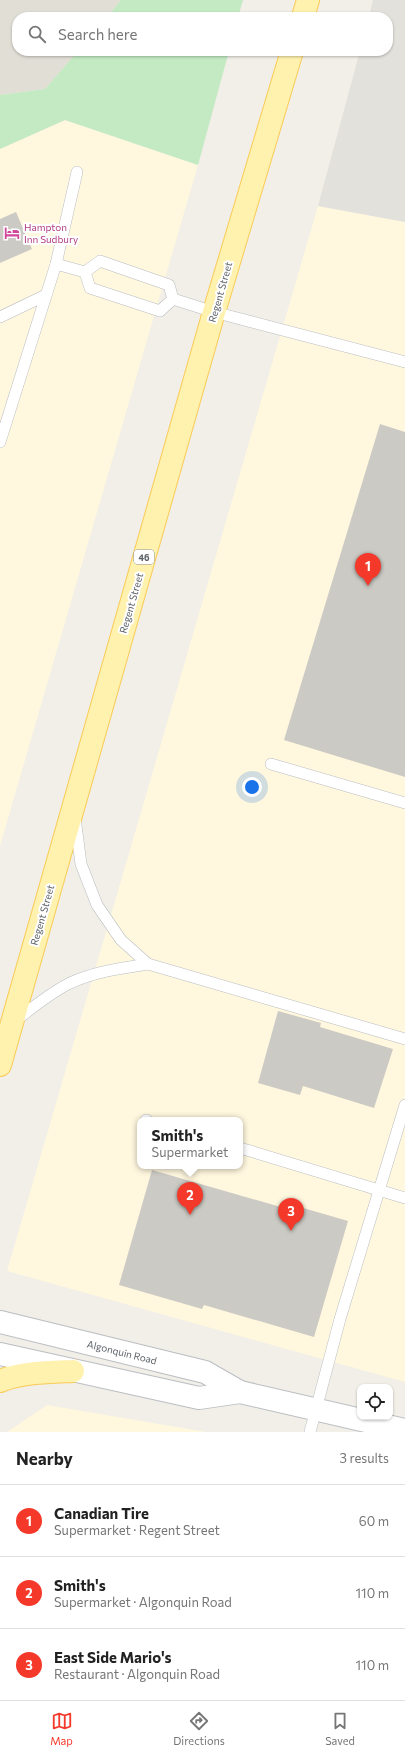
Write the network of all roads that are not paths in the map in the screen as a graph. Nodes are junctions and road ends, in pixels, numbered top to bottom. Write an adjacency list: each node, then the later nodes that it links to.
1 (308, 0): 2 (main road)
2 (304, 12)
3 (291, 56): 9 (main road, Regent Street / 46)
4 (77, 172): 5 (lane)
5 (56, 264): 6 (lane); 7 (lane)
6 (85, 272): 8 (lane); 8 (lane)
7 (46, 295): 10 (lane); 12 (lane)
8 (173, 299): 9 (lane)
9 (214, 312): 11 (lane); 15 (main road, Regent Street / 46)
10 (0, 316)
11 (405, 362)
12 (0, 442)
13 (270, 764): 14 (lane)
14 (405, 802)
15 (73, 806): 16 (lane); 17 (main road, Regent Street / 46)
16 (148, 964): 17 (lane); 18 (lane)
17 (12, 1023): 19 (main road, Regent Street / 46)
18 (405, 1039)
19 (0, 1064)
20 (405, 1105): 22 (lane)
21 (243, 1149): 22 (lane)
22 (379, 1190): 23 (lane); 29 (lane)
23 (405, 1198)
24 (0, 1322): 28 (street, Algonquin Road)
25 (0, 1354): 26 (street, Algonquin Road)
26 (73, 1371): 27 (main road); 28 (street, Algonquin Road)
27 (0, 1381)
28 (240, 1392): 29 (street, Algonquin Road)
29 (315, 1410): 30 (street, Algonquin Road); 31 (lane)
30 (405, 1430)
31 (310, 1432)

